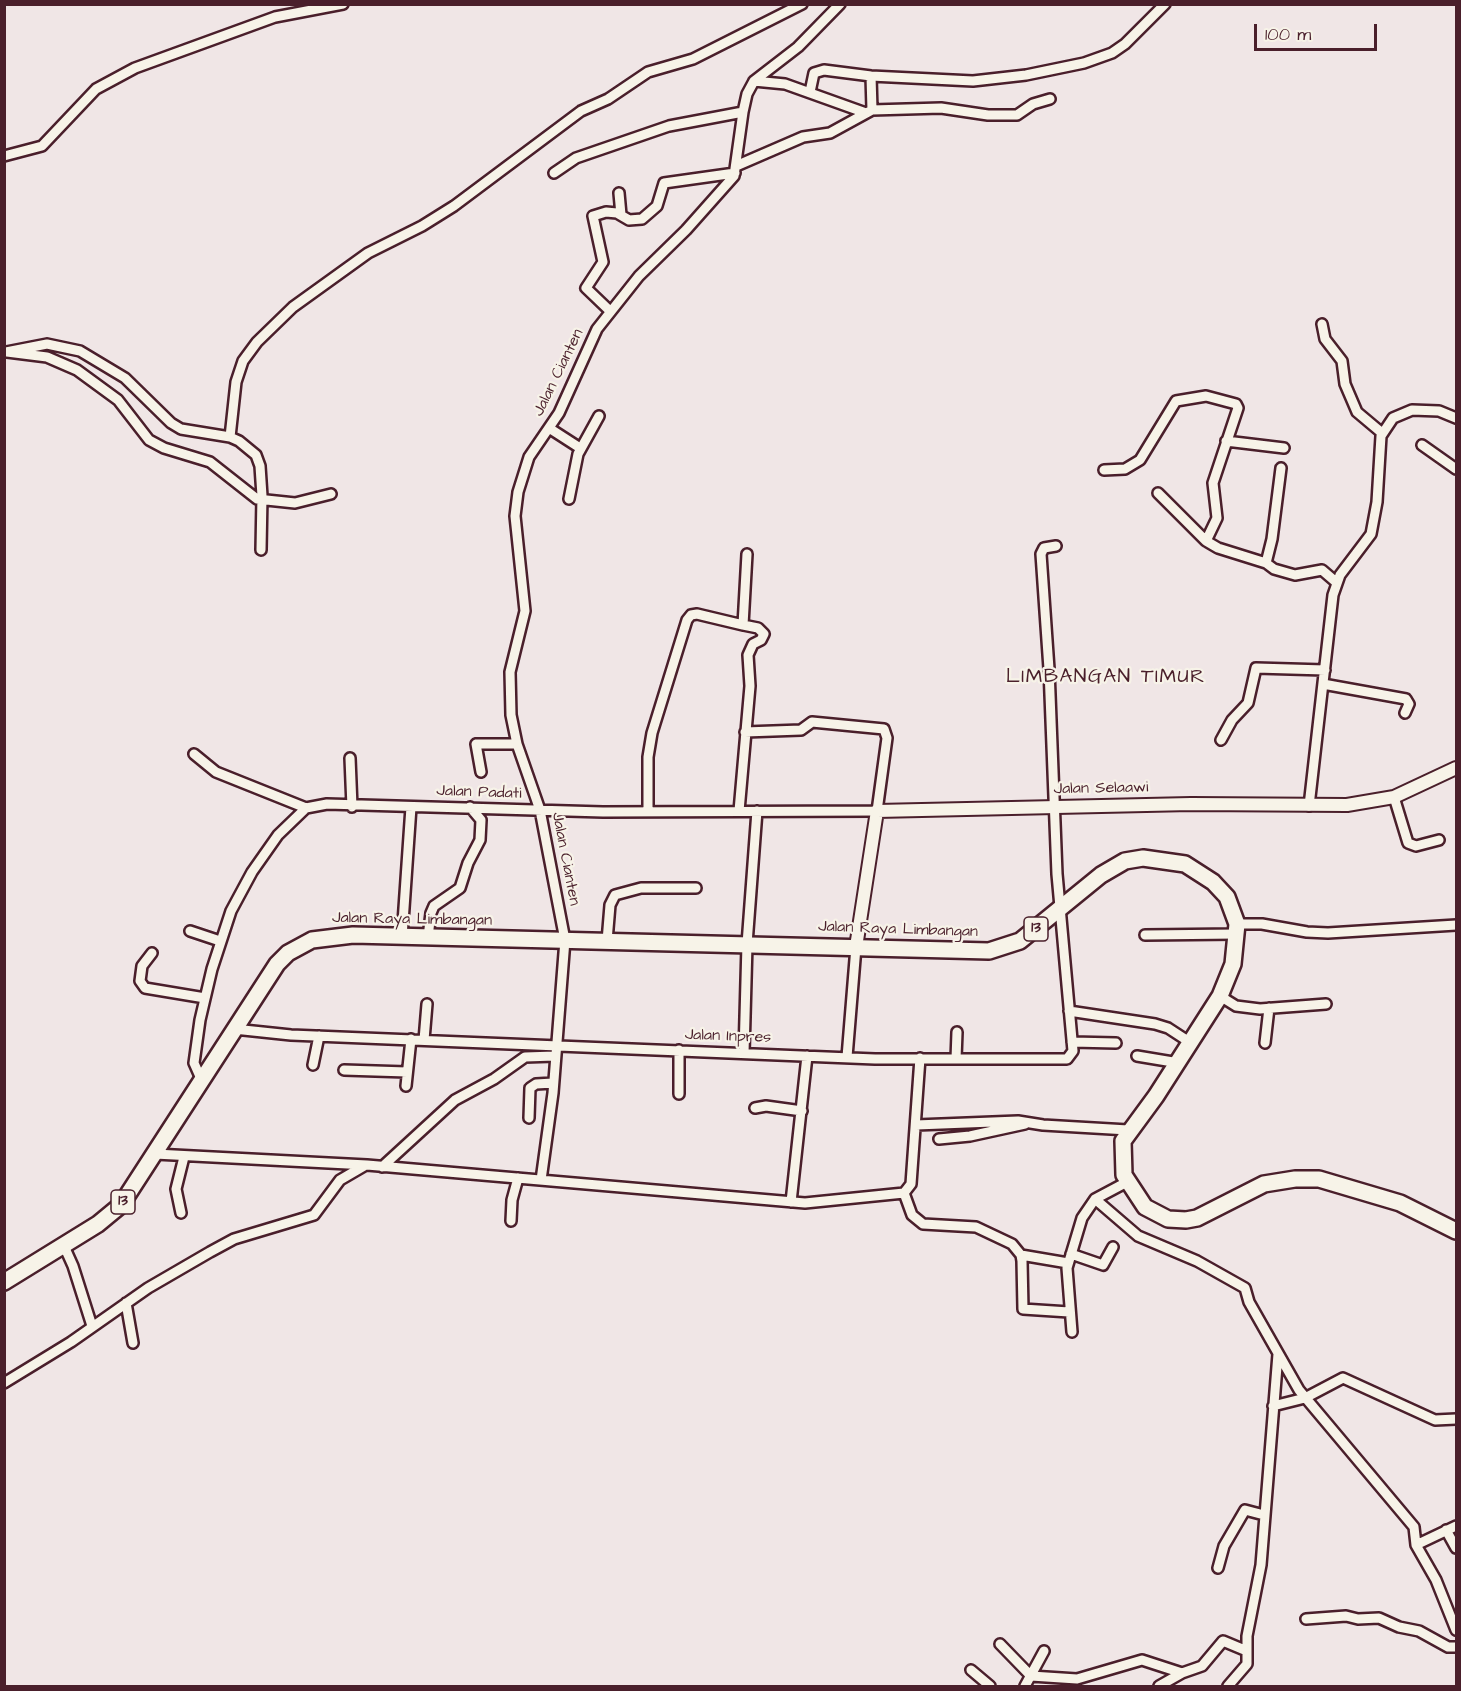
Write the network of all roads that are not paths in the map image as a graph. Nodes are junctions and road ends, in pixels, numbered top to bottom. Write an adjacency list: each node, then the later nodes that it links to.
1 (343, 4): 11 (street)
2 (802, 4): 23 (street)
3 (840, 4): 6 (street)
4 (1165, 4): 5 (street)
5 (872, 76): 7 (street); 10 (street)
6 (754, 81): 7 (street); 9 (street)
7 (810, 92): 10 (street)
8 (1050, 99): 10 (street)
9 (743, 112): 12 (street); 13 (street)
10 (869, 112): 12 (street)
11 (4, 156)
12 (735, 170): 15 (street); 16 (street, Jalan Cianten)
13 (554, 173)
14 (619, 193): 15 (street)
15 (621, 214): 16 (street)
16 (610, 311): 21 (street, Jalan Cianten)
17 (1322, 324): 22 (street)
18 (5, 352): 23 (street); 34 (street)
19 (598, 416): 26 (street)
20 (1456, 418): 22 (street)
21 (549, 428): 26 (street); 47 (street, Jalan Cianten)
22 (1382, 433): 40 (street)
23 (230, 437): 34 (street)
24 (1227, 441): 27 (street); 30 (street); 35 (street)
25 (1422, 445): 29 (street)
26 (580, 448): 33 (street)
27 (1284, 448)
28 (1281, 468): 39 (street)
29 (1456, 469)
30 (1104, 470)
31 (331, 494): 34 (street)
32 (1158, 494): 35 (street)
33 (569, 499)
34 (262, 501): 37 (street)
35 (1206, 541): 39 (street)
36 (1056, 546): 53 (street)
37 (261, 550)
38 (747, 554): 41 (street)
39 (1266, 563): 40 (street)
40 (1336, 582): 42 (street)
41 (743, 626): 45 (street); 60 (street)
42 (1325, 670): 43 (street); 46 (street)
43 (1323, 684): 44 (street); 54 (street)
44 (1405, 713)
45 (745, 732): 61 (street); 63 (street)
46 (1221, 740)
47 (517, 744): 51 (street); 59 (street, Jalan Cianten)
48 (194, 754): 58 (street)
49 (350, 758): 55 (street)
50 (1456, 768): 52 (street, Jalan Selaawi)
51 (481, 772)
52 (1394, 797): 54 (street, Jalan Selaawi); 64 (street)
53 (1055, 806): 54 (street, Jalan Selaawi); 63 (street, Jalan Selaawi); 66 (street)
54 (1310, 806)
55 (352, 807): 56 (street, Jalan Padati); 58 (street, Jalan Padati)
56 (411, 807): 57 (street, Jalan Padati); 71 (street)
57 (470, 807): 59 (street, Jalan Padati); 72 (street)
58 (306, 808): 74 (street)
59 (540, 810): 60 (street, Jalan Padati); 73 (street, Jalan Cianten)
60 (648, 810): 61 (street, Jalan Padati)
61 (739, 811): 62 (street, Jalan Padati)
62 (757, 811): 63 (street, Jalan Padati); 76 (street)
63 (878, 811): 77 (street)
64 (1439, 840)
65 (696, 888): 75 (street)
66 (1060, 910): 68 (highway, Jalan Raya Limbangan / 13); 77 (highway, Jalan Raya Limbangan / 13); 84 (street)
67 (1456, 925): 68 (street)
68 (1237, 929): 70 (street); 79 (highway, Jalan Raya Limbangan / 13)
69 (190, 931): 74 (street)
70 (1144, 935)
71 (402, 937): 72 (highway, Jalan Raya Limbangan / 13); 85 (highway, Jalan Raya Limbangan / 13)
72 (428, 938): 73 (highway, Jalan Raya Limbangan / 13)
73 (566, 940): 75 (highway, Jalan Raya Limbangan / 13); 95 (street, Jalan Cianten)
74 (220, 941): 80 (street)
75 (607, 941): 76 (highway, Jalan Raya Limbangan / 13)
76 (747, 944): 77 (highway, Jalan Raya Limbangan / 13); 96 (street)
77 (856, 947): 99 (street)
78 (152, 953): 80 (street)
79 (1220, 996): 83 (street); 92 (highway, Jalan Raya Limbangan / 13)
80 (205, 998): 106 (street)
81 (427, 1004): 89 (street)
82 (1326, 1004): 83 (street)
83 (1269, 1008): 93 (street)
84 (1069, 1011): 90 (street); 92 (street)
85 (234, 1029): 87 (street, Jalan Inpres); 106 (highway, Jalan Raya Limbangan / 13)
86 (957, 1032): 101 (street)
87 (319, 1036): 88 (street, Jalan Inpres); 103 (street)
88 (411, 1040): 89 (street, Jalan Inpres); 105 (street)
89 (424, 1040): 95 (street, Jalan Inpres)
90 (1072, 1042): 91 (street); 101 (street, Jalan Inpres)
91 (1116, 1043)
92 (1191, 1043): 102 (highway, Jalan Raya Limbangan / 13)
93 (1265, 1043)
94 (679, 1050): 95 (street, Jalan Inpres); 96 (street, Jalan Inpres); 109 (street)
95 (555, 1051): 107 (street, Jalan Cianten); 119 (street)
96 (744, 1053): 97 (street, Jalan Inpres)
97 (807, 1056): 99 (street, Jalan Inpres); 111 (street)
98 (1137, 1056): 102 (street)
99 (847, 1057): 100 (street, Jalan Inpres)
100 (920, 1058): 101 (street, Jalan Inpres); 114 (street)
101 (956, 1059)
102 (1179, 1063): 115 (highway, Jalan Raya Limbangan / 13)
103 (313, 1065)
104 (344, 1070): 105 (street)
105 (407, 1072): 108 (street)
106 (202, 1081): 117 (highway, Jalan Raya Limbangan / 13)
107 (553, 1083): 112 (street); 121 (street, Jalan Cianten)
108 (406, 1086)
109 (679, 1094)
110 (755, 1108): 111 (street)
111 (802, 1111): 125 (street)
112 (530, 1118)
113 (1029, 1123): 114 (street); 115 (street); 116 (street)
114 (916, 1125): 123 (street)
115 (1128, 1130): 122 (highway, Jalan Raya Limbangan / 13)
116 (939, 1139)
117 (155, 1154): 118 (street); 129 (highway, Jalan Raya Limbangan / 13)
118 (184, 1157): 119 (street); 126 (street)
119 (373, 1166): 120 (street); 134 (street)
120 (518, 1178): 121 (street); 127 (street)
121 (541, 1180): 125 (street)
122 (1127, 1182): 124 (street); 128 (highway, Jalan Raya Limbangan / 13)
123 (904, 1192): 125 (street); 131 (street)
124 (1095, 1199): 132 (street); 139 (street)
125 (792, 1202)
126 (181, 1213)
127 (511, 1221)
128 (1456, 1232)
129 (64, 1246): 133 (highway, Jalan Raya Limbangan / 13); 136 (street)
130 (1113, 1247): 132 (street)
131 (1021, 1255): 132 (street); 135 (street)
132 (1069, 1259): 135 (street)
133 (4, 1282)
134 (126, 1303): 136 (street); 138 (street)
135 (1069, 1312): 137 (street)
136 (92, 1326): 140 (street)
137 (1072, 1332)
138 (133, 1343)
139 (1278, 1354): 141 (street); 142 (street)
140 (4, 1383)
141 (1305, 1398): 142 (street); 143 (street); 147 (street)
142 (1273, 1406): 144 (street)
143 (1456, 1419)
144 (1264, 1515): 149 (street); 155 (street)
145 (1456, 1526): 146 (street)
146 (1446, 1530): 147 (street); 148 (street)
147 (1416, 1545): 151 (street)
148 (1456, 1548)
149 (1218, 1568)
150 (1306, 1620): 153 (street)
151 (1456, 1630)
152 (1000, 1644): 158 (street)
153 (1456, 1647)
154 (1044, 1651): 158 (street)
155 (1247, 1652): 157 (street); 162 (street)
156 (971, 1670): 159 (street)
157 (1182, 1673): 158 (street); 161 (street)
158 (1031, 1676): 160 (street)
159 (990, 1686)
160 (1025, 1686)
161 (1160, 1686)
162 (1228, 1686)

